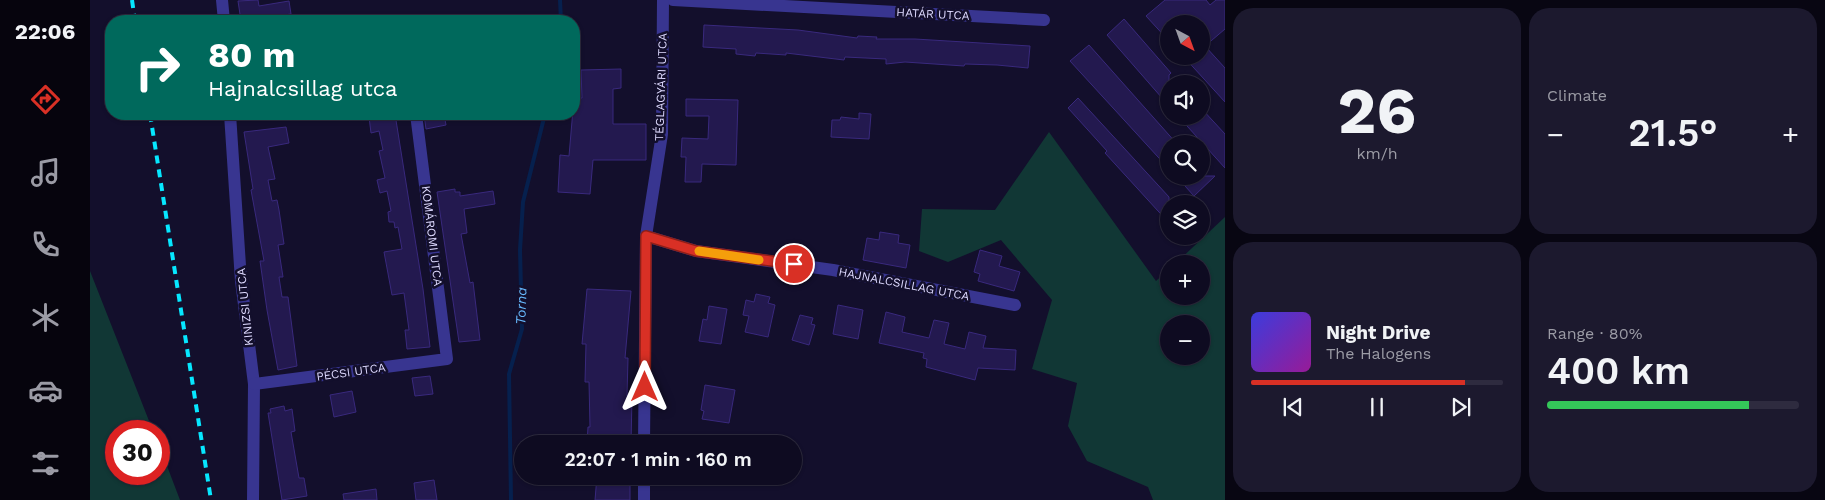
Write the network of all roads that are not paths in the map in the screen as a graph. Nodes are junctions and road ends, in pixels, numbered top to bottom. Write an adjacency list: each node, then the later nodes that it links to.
1 (222, 0): 4 (street)
2 (663, 0): 8 (street, TÉGLAGYÁRI UTCA)
3 (673, 0): 5 (street, HATÁR UTCA)
4 (223, 15)
5 (1044, 20)
6 (230, 120): 11 (street, KINIZSI UTCA)
7 (417, 120): 10 (street, KOMÁROMI UTCA)
8 (646, 236): 9 (street, HAJNALCSILLAG UTCA); 12 (street, TÉGLAGYÁRI UTCA)
9 (1014, 305)
10 (448, 359): 11 (street, PÉCSI UTCA)
11 (254, 384): 14 (street, KINIZSI UTCA)
12 (644, 435)
13 (644, 485): 15 (street)
14 (253, 500)
15 (644, 500)

